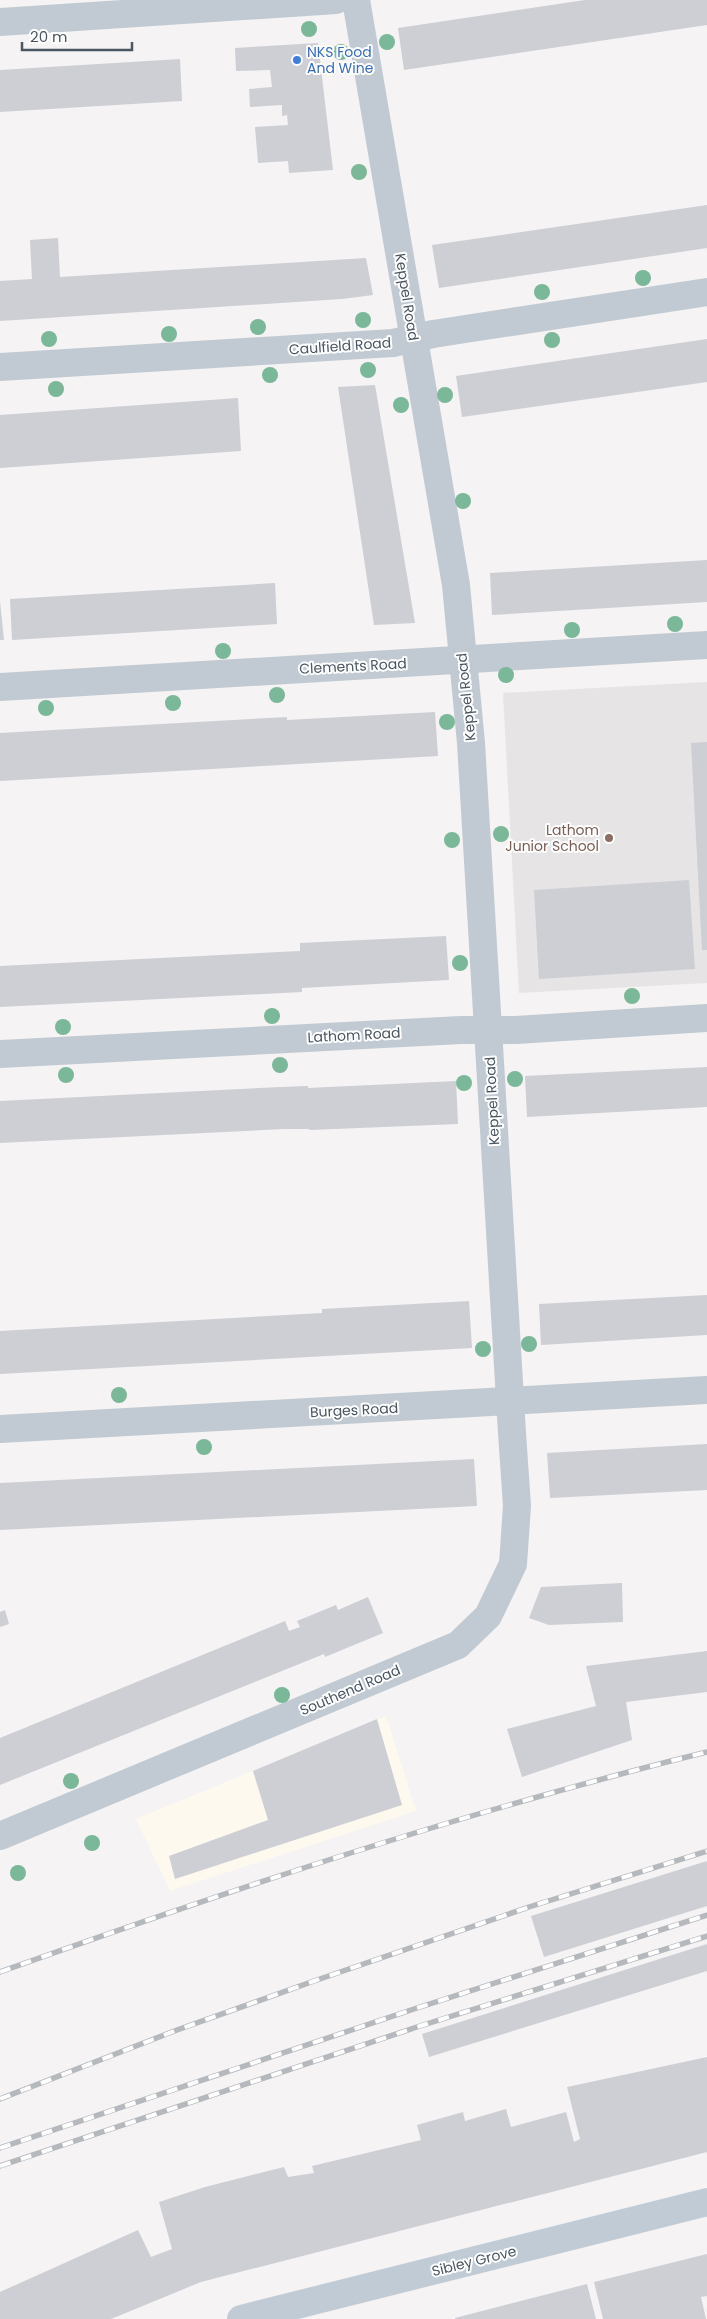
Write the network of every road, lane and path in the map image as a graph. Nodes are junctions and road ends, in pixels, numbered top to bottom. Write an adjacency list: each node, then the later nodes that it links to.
1 (336, 0): 3 (street)
2 (356, 0): 5 (street, Keppel Road)
3 (0, 22)
4 (707, 292): 5 (street, Caulfield Road)
5 (414, 338): 6 (street, Caulfield Road); 8 (street, Keppel Road)
6 (0, 367)
7 (707, 646): 8 (street, Clements Road)
8 (462, 660): 9 (street, Clements Road); 11 (street, Keppel Road)
9 (0, 687)
10 (707, 1018): 11 (street, Lathom Road)
11 (488, 1030): 12 (street, Lathom Road); 14 (street, Keppel Road)
12 (0, 1054)
13 (707, 1390): 14 (street, Burges Road)
14 (510, 1402): 15 (street, Burges Road); 16 (street, Southend Road)
15 (0, 1429)
16 (0, 1836)
17 (707, 2202): 18 (main road, Sibley Grove)
18 (242, 2319)

